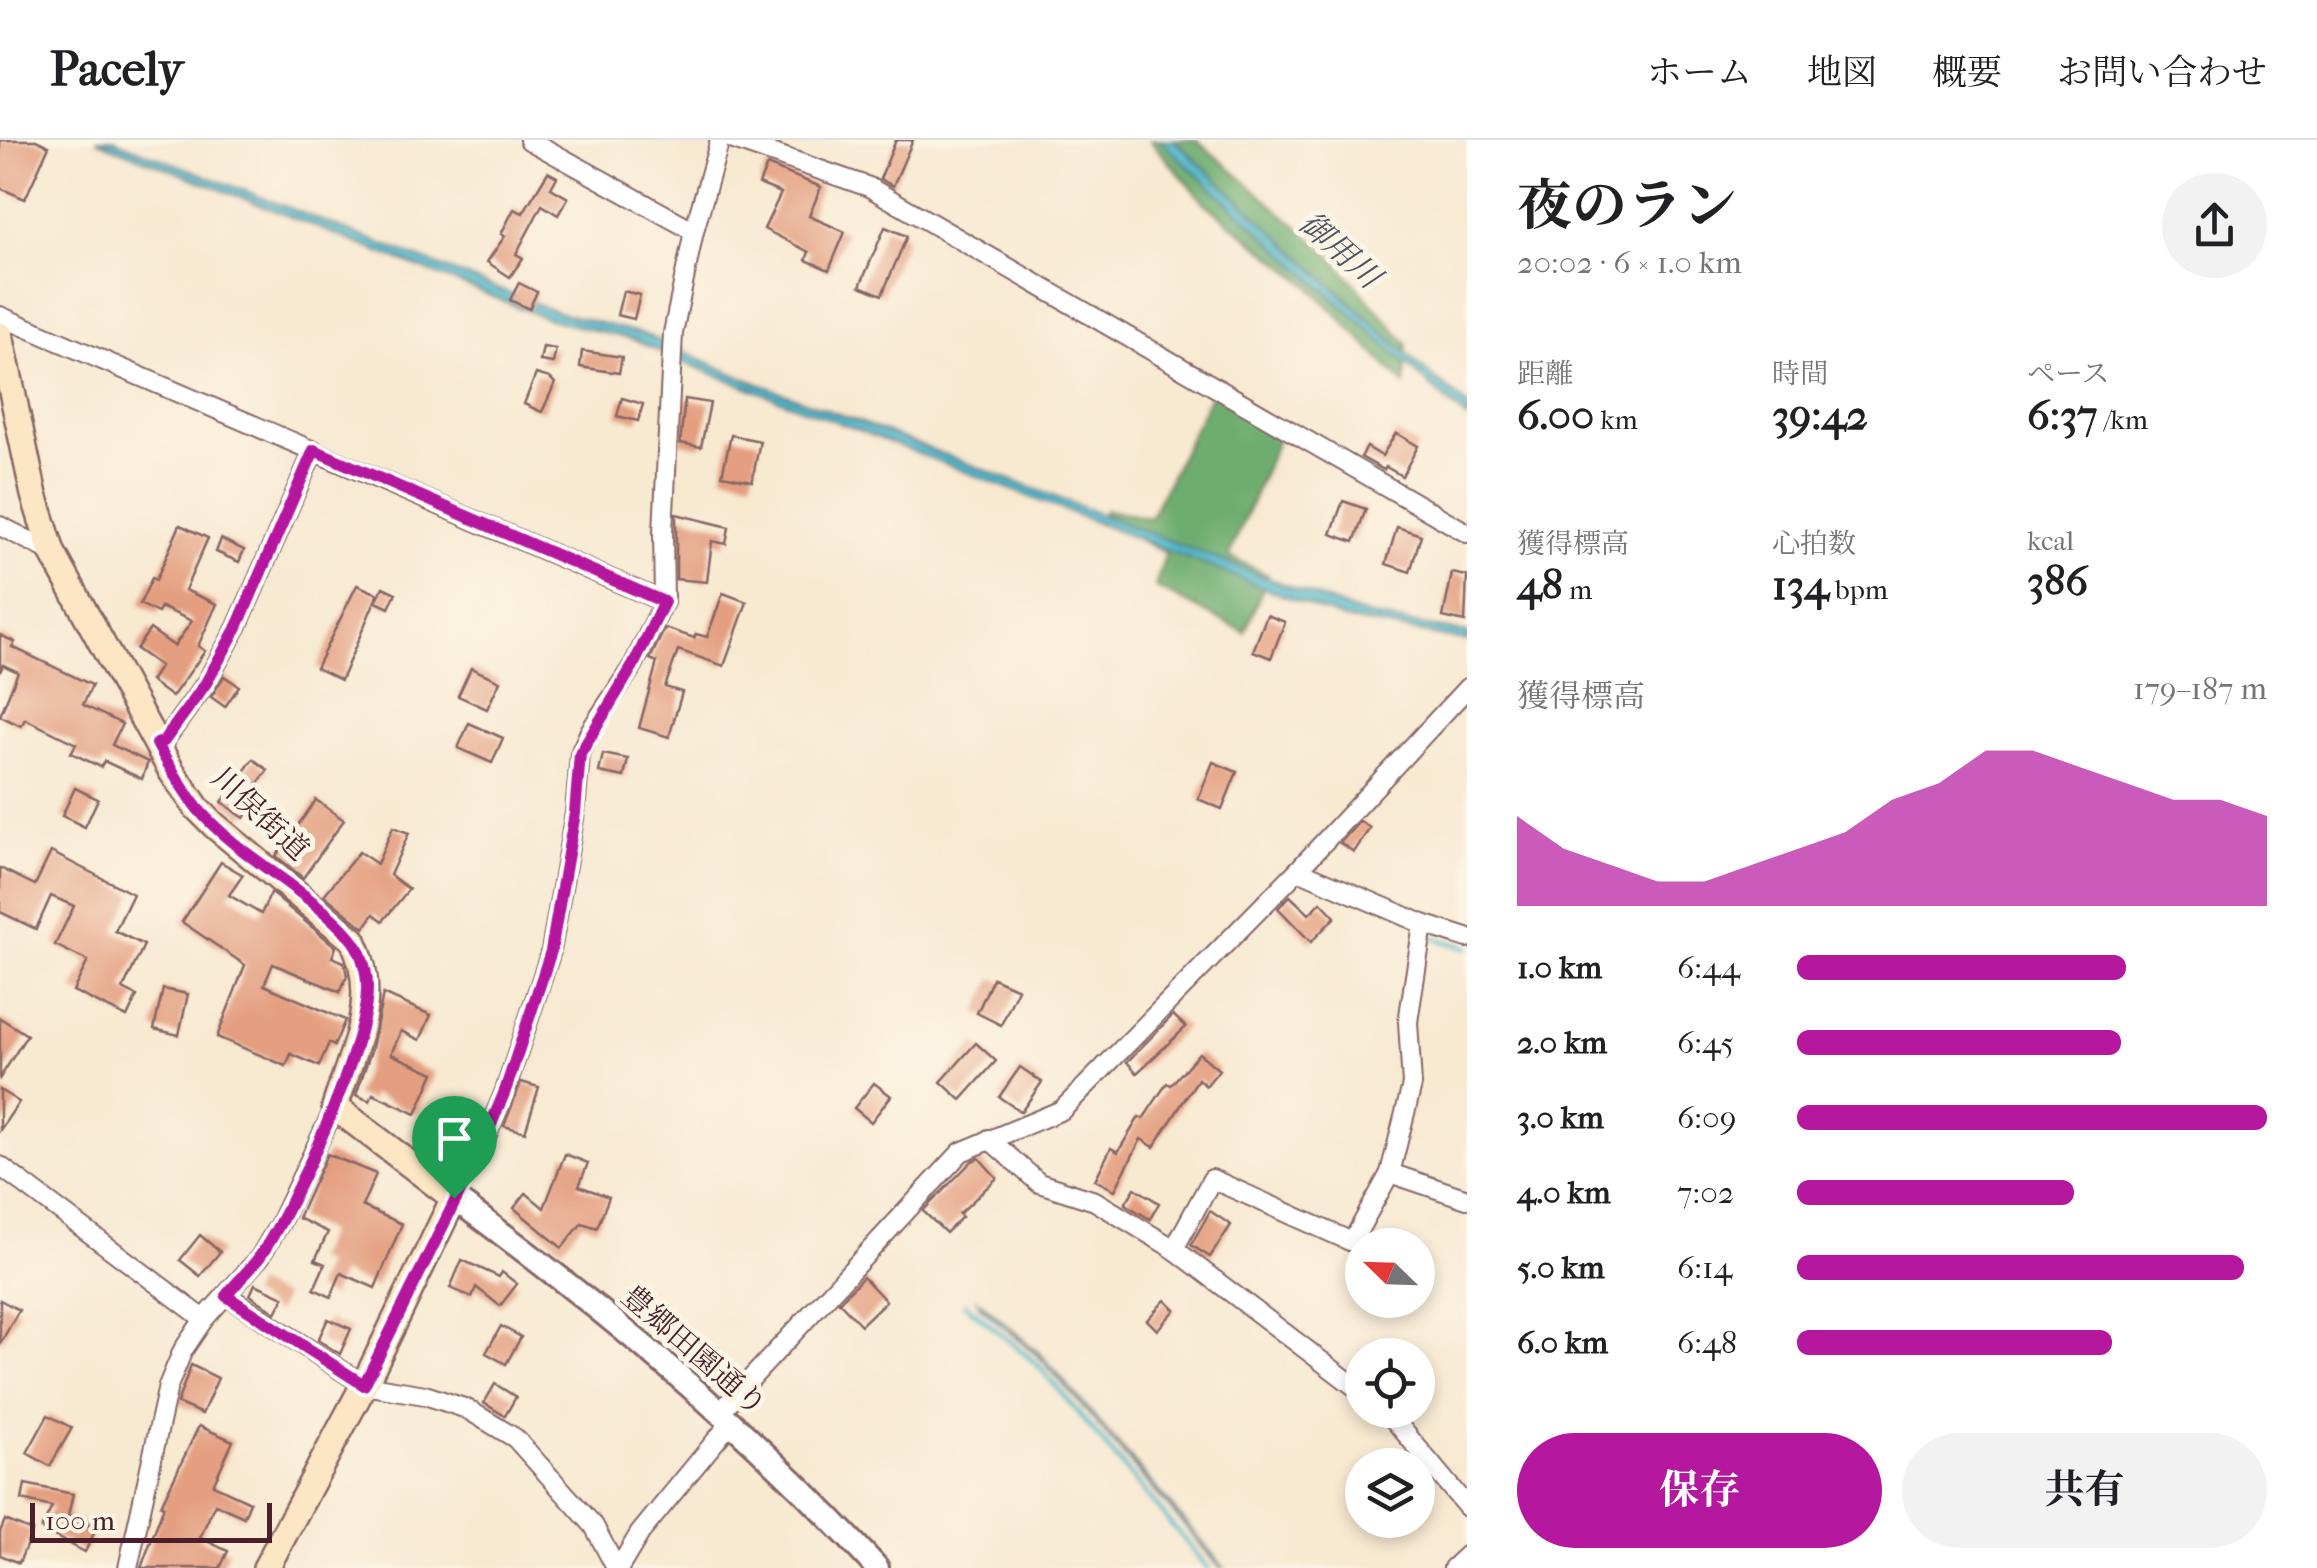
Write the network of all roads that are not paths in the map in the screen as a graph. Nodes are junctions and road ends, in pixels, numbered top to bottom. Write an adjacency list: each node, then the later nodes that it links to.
1 (529, 140): 4 (street)
2 (720, 140): 4 (street)
3 (734, 140): 9 (street)
4 (694, 231): 11 (street)
5 (0, 316): 7 (street)
6 (0, 335): 10 (main road, 川俣街道)
7 (314, 450): 11 (street); 13 (street)
8 (0, 526): 10 (street)
9 (1467, 533)
10 (52, 552): 13 (main road, 川俣街道)
11 (664, 602): 21 (street)
12 (1467, 688): 14 (street)
13 (157, 744): 17 (main road, 川俣街道)
14 (1298, 870): 15 (street); 18 (street)
15 (1422, 924): 16 (street); 20 (street)
16 (1467, 938)
17 (334, 1107): 21 (main road); 24 (street, 川俣街道)
18 (988, 1139): 23 (street); 28 (street)
19 (0, 1166): 25 (street)
20 (1390, 1173): 22 (street); 23 (street)
21 (454, 1198): 27 (main road); 28 (street, 豊郷田園通り)
22 (1467, 1198)
23 (1174, 1249): 26 (street)
24 (226, 1296): 25 (street, 川俣街道); 27 (street)
25 (204, 1319): 32 (street, 川俣街道)
26 (1345, 1379)
27 (364, 1385): 33 (main road); 34 (street)
28 (726, 1416): 34 (street); 35 (street, 豊郷田園通り)
29 (1401, 1428): 30 (street)
30 (1467, 1506)
31 (1467, 1555): 36 (street)
32 (128, 1568)
33 (266, 1568)
34 (618, 1568)
35 (877, 1568)
36 (1453, 1568)

